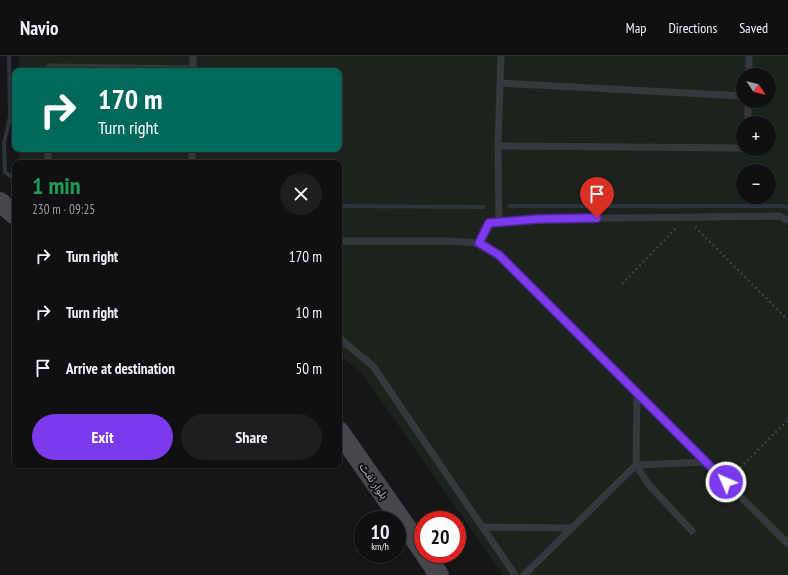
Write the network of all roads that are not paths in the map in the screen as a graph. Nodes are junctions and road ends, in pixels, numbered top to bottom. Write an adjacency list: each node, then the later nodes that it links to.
1 (193, 56): 6 (lane)
2 (501, 56): 8 (lane)
3 (749, 56): 7 (lane)
4 (50, 68): 5 (lane)
5 (98, 68)
6 (193, 68)
7 (748, 68)
8 (500, 83): 9 (lane); 10 (lane)
9 (736, 96)
10 (498, 146): 11 (lane); 15 (lane)
11 (736, 148)
12 (0, 202): 13 (street)
13 (12, 212)
14 (788, 221): 15 (lane)
15 (499, 222): 17 (lane)
16 (342, 242): 17 (lane)
17 (479, 243): 19 (lane)
18 (342, 340): 23 (lane)
19 (637, 393): 21 (lane); 22 (lane)
20 (342, 435): 26 (street, بلوار نفت)
21 (706, 462): 22 (lane); 27 (lane)
22 (636, 465): 24 (lane); 25 (lane)
23 (483, 528): 24 (lane); 30 (lane)
24 (572, 528): 31 (lane)
25 (692, 531)
26 (414, 538)
27 (788, 544)
28 (431, 563): 29 (street)
29 (439, 575)
30 (515, 575)
31 (524, 575)

